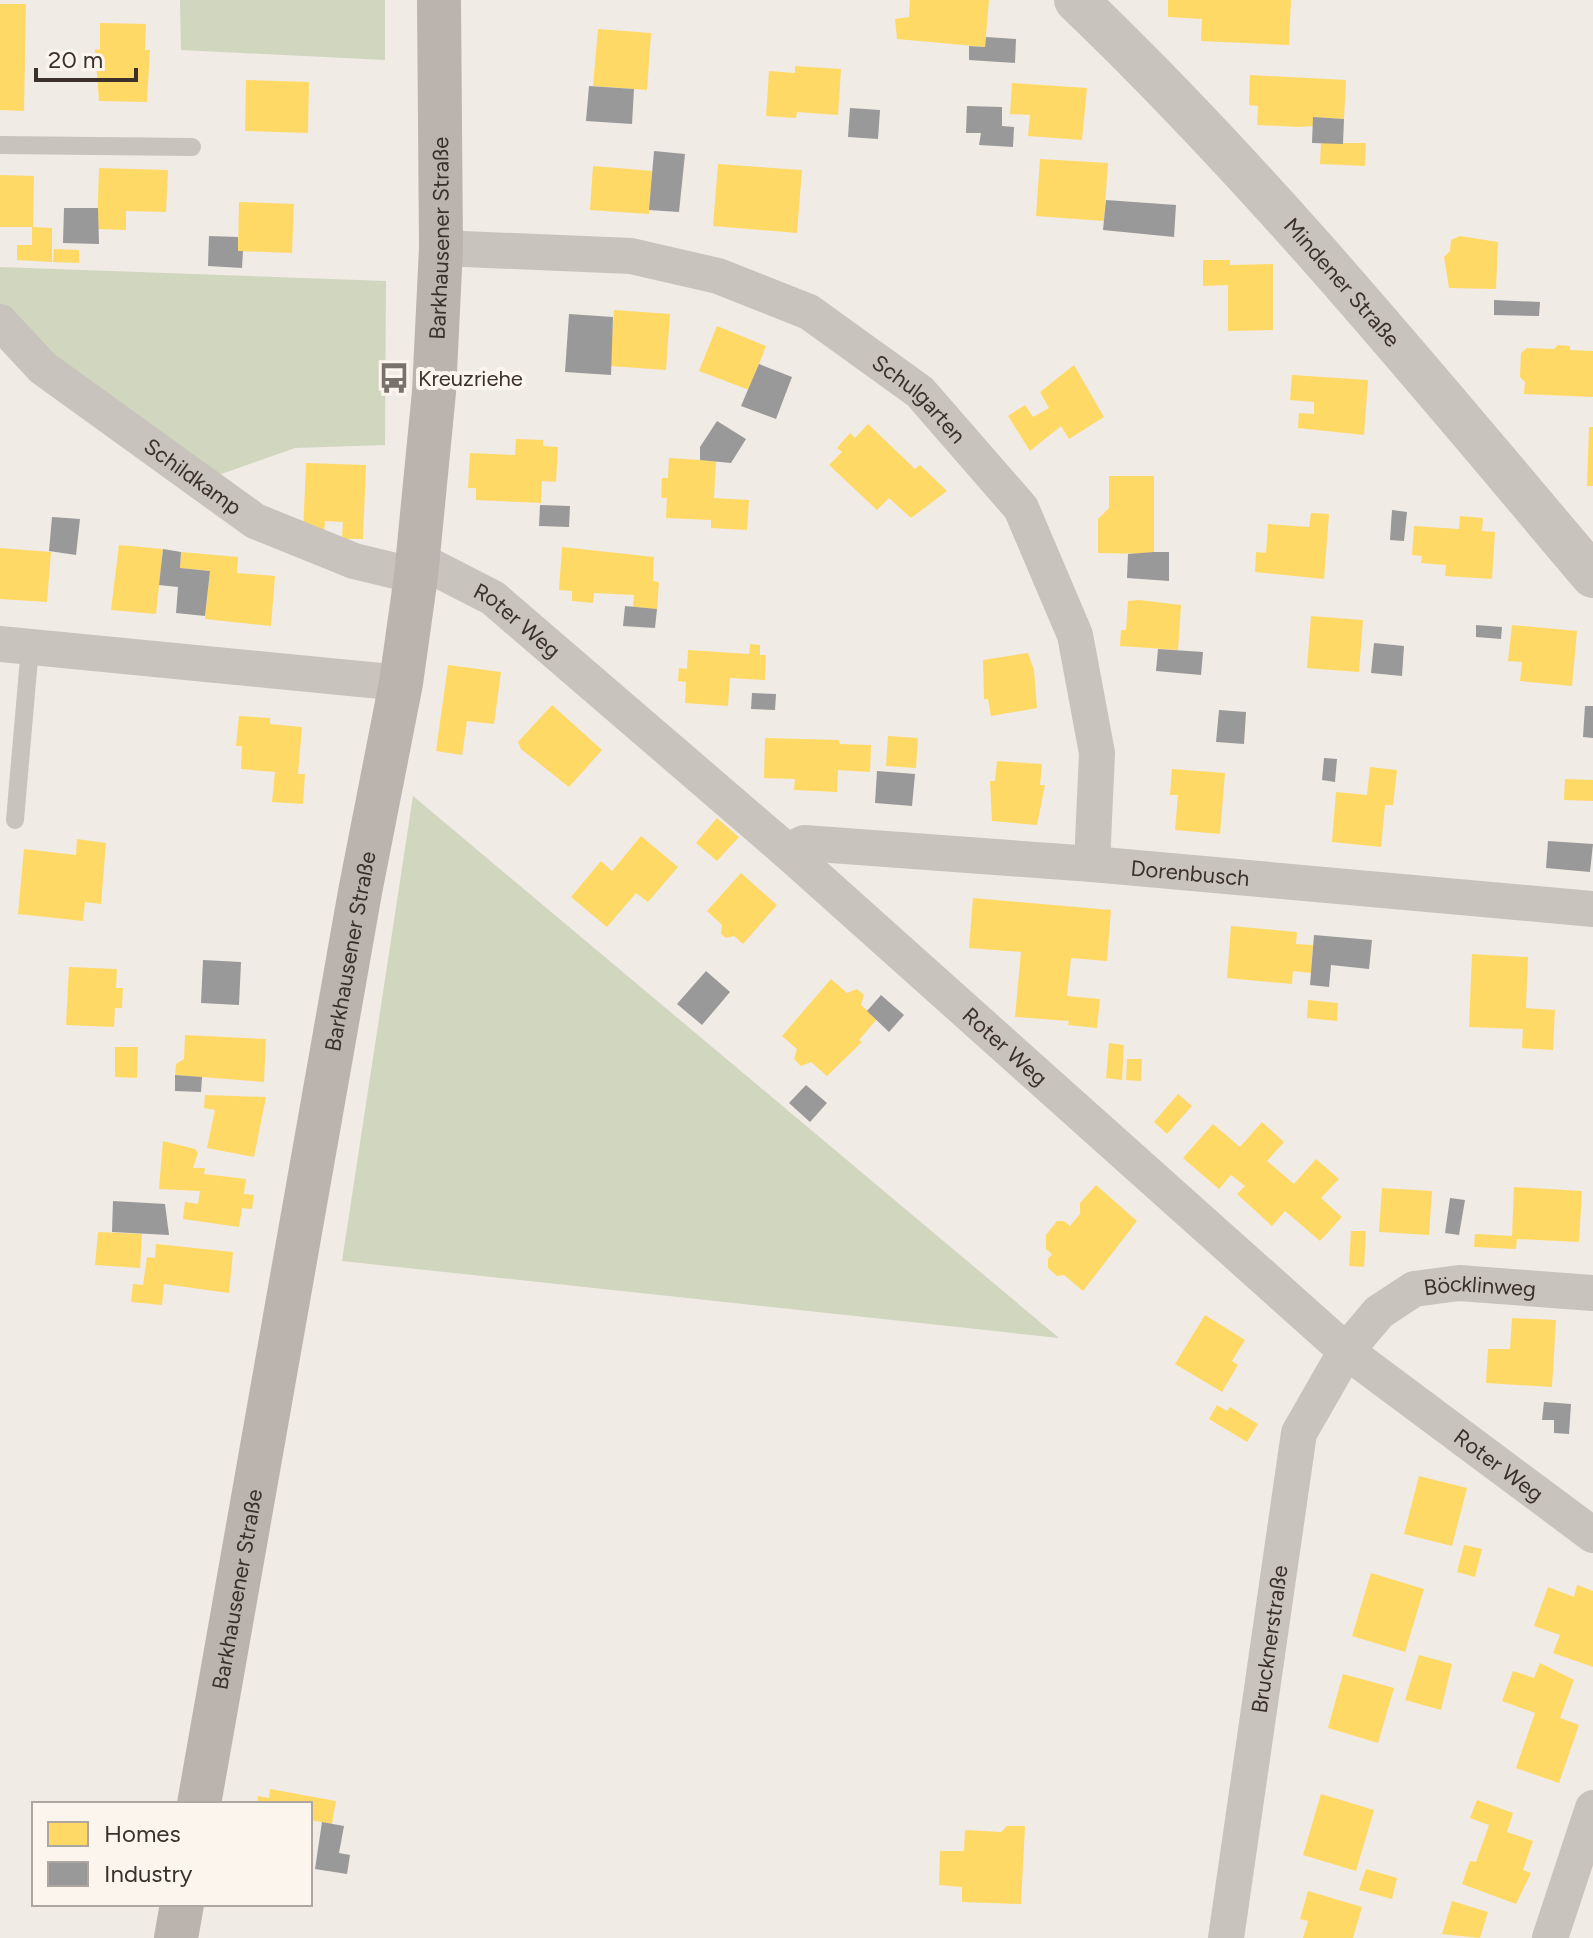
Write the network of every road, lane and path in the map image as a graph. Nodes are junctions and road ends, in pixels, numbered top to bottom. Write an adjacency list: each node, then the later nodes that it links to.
1 (439, 0): 5 (main road, Barkhausener Straße)
2 (1076, 0): 8 (street, Mindener Straße)
3 (0, 145): 4 (lane)
4 (192, 147)
5 (441, 248): 7 (main road, Barkhausener Straße); 13 (street, Schulgarten)
6 (0, 322): 7 (street, Schildkamp)
7 (417, 568): 10 (main road, Barkhausener Straße); 12 (street, Roter Weg)
8 (1593, 576)
9 (15, 645): 10 (street); 11 (lane)
10 (401, 683): 18 (main road, Barkhausener Straße)
11 (15, 820)
12 (787, 851): 13 (street, Dorenbusch); 16 (street, Roter Weg)
13 (1092, 864): 14 (street, Dorenbusch)
14 (1593, 909)
15 (1593, 1293): 16 (street, Böcklinweg)
16 (1346, 1351): 17 (street, Roter Weg); 22 (street, Brucknerstraße)
17 (1593, 1535)
18 (199, 1802)
19 (1593, 1808): 23 (street)
20 (182, 1906): 21 (main road)
21 (176, 1938)
22 (1226, 1938)
23 (1550, 1938)

